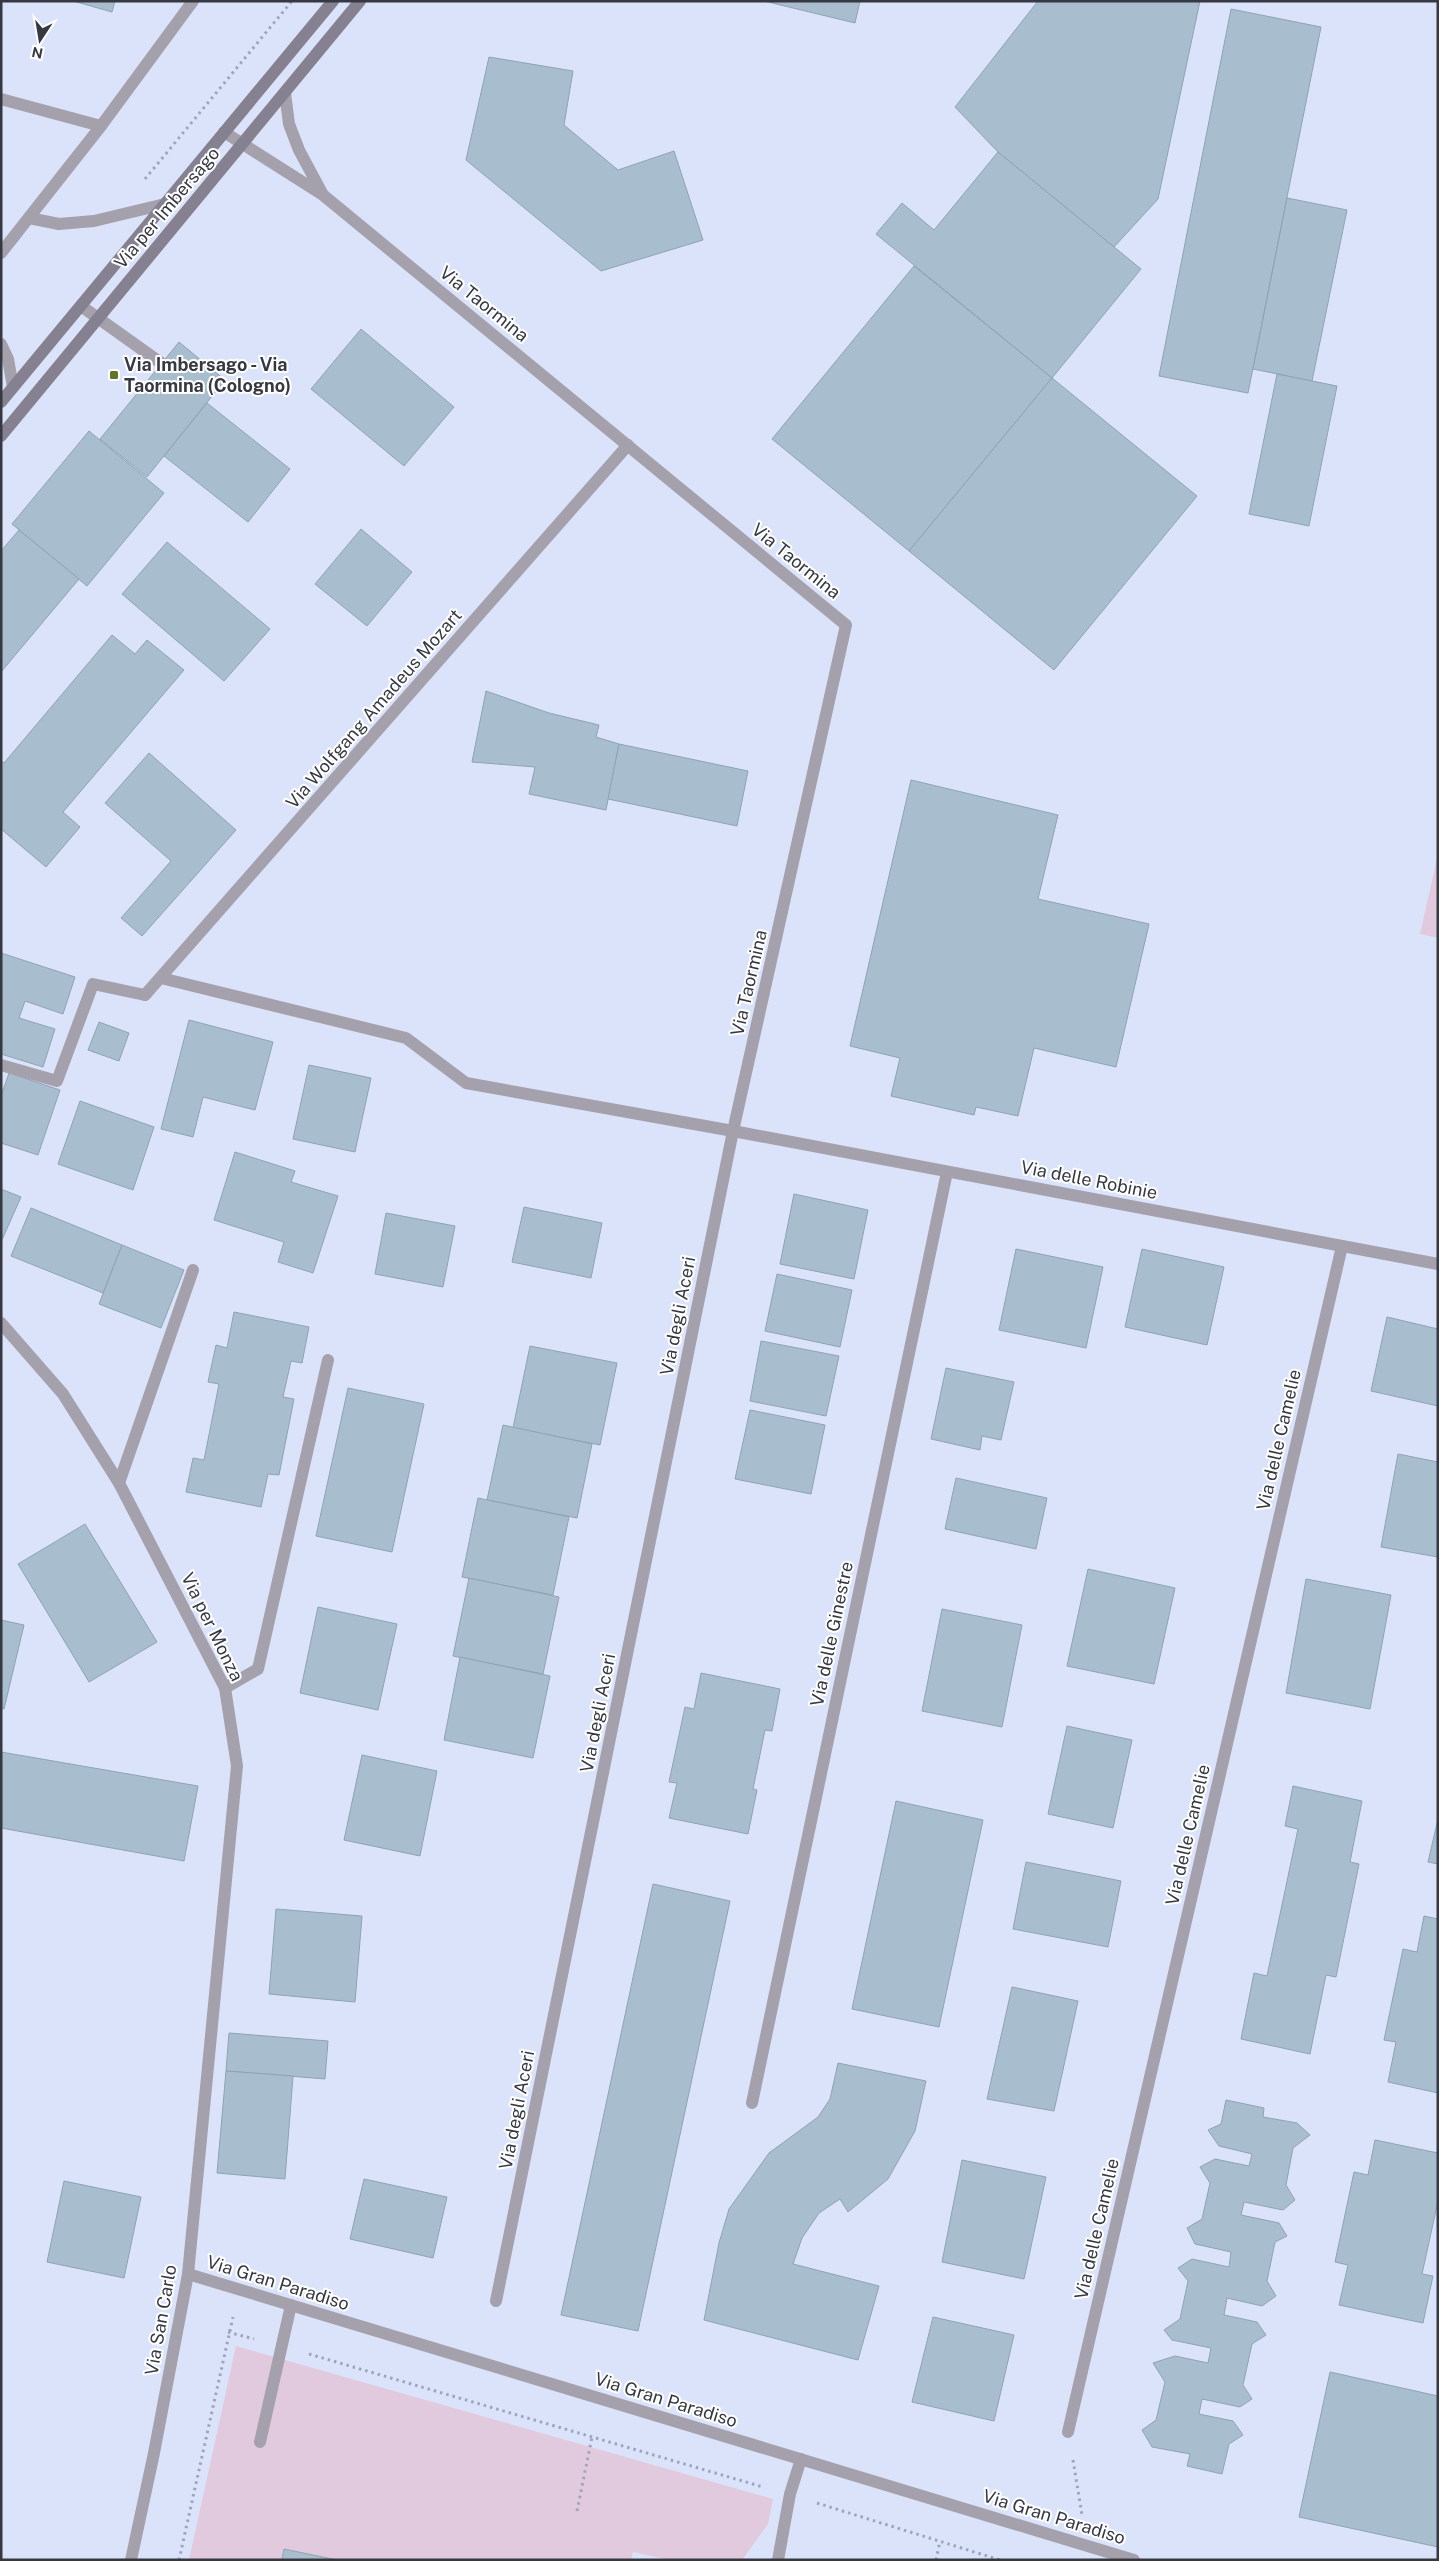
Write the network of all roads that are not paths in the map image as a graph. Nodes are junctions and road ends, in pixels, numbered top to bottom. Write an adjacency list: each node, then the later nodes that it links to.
1 (193, 1): 6 (street)
2 (332, 1): 7 (main road, Via per Imbersago)
3 (360, 1): 4 (main road, Via per Imbersago)
4 (286, 93): 8 (main road, Via per Imbersago); 9 (street, Via Taormina)
5 (1, 99): 6 (street)
6 (101, 126): 11 (street)
7 (224, 132): 8 (street, Via Taormina); 10 (main road, Via per Imbersago)
8 (243, 144): 9 (street, Via Taormina); 14 (main road, Via per Imbersago)
9 (324, 195): 20 (street, Via Taormina)
10 (165, 204): 11 (street); 13 (main road, Via per Imbersago)
11 (29, 218): 12 (street)
12 (1, 253)
13 (81, 306): 14 (street); 17 (main road, Via per Imbersago)
14 (98, 318): 16 (street); 19 (main road, Via per Imbersago)
15 (1, 344): 17 (street)
16 (161, 363)
17 (13, 387): 18 (main road, Via per Imbersago)
18 (1, 402)
19 (1, 436)
20 (628, 445): 21 (street, Via Wolfgang Amadeus Mozart); 23 (street, Via Taormina)
21 (161, 978): 22 (street, Via Wolfgang Amadeus Mozart); 23 (street, Via delle Robinie)
22 (1, 1065)
23 (734, 1131): 24 (street, Via delle Robinie); 35 (street, Via degli Aceri)
24 (947, 1172): 25 (street, Via delle Robinie); 33 (street, Via delle Ginestre)
25 (1342, 1246): 26 (street, Via delle Robinie); 37 (street, Via delle Camelie)
26 (1438, 1264)
27 (193, 1270): 30 (street)
28 (1, 1323): 30 (street, Via per Monza)
29 (328, 1360): 31 (street)
30 (119, 1483): 31 (street, Via per Monza)
31 (225, 1688): 32 (street, Via per Monza)
32 (207, 2084): 34 (street, Via San Carlo)
33 (752, 2103)
34 (188, 2274): 36 (street, Via Gran Paradiso); 40 (street, Via San Carlo)
35 (496, 2301)
36 (291, 2305): 38 (street); 39 (street, Via Gran Paradiso)
37 (1068, 2432)
38 (260, 2442)
39 (800, 2459): 41 (street); 42 (street, Via Gran Paradiso)
40 (131, 2560)
41 (778, 2560)
42 (1134, 2560)

